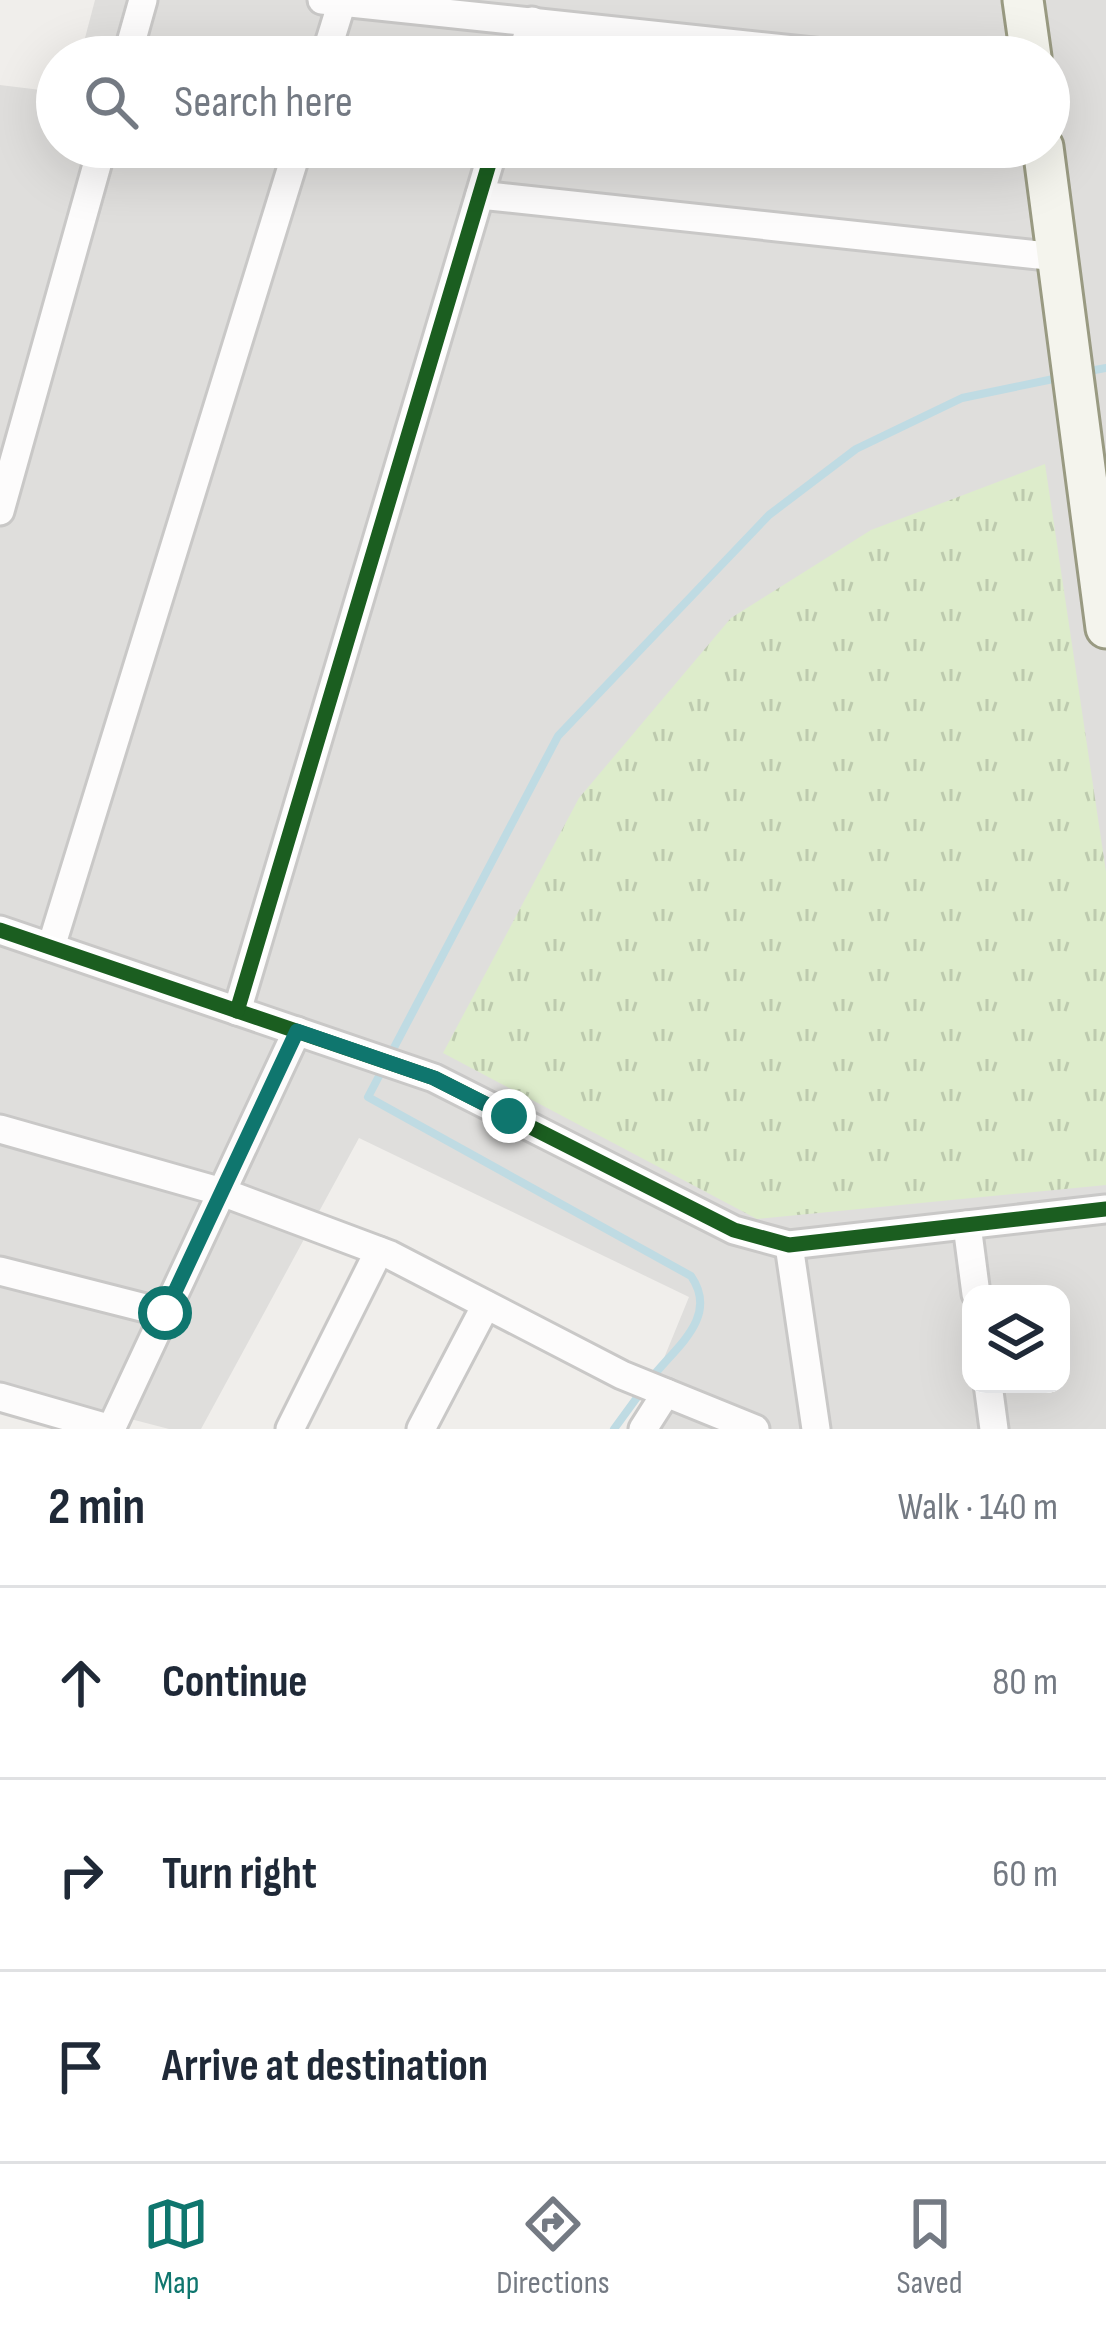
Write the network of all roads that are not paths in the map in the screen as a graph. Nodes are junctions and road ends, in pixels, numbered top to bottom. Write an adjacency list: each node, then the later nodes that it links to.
1 (143, 0): 5 (street)
2 (1023, 0): 9 (street)
3 (332, 1): 4 (street); 6 (street)
4 (532, 21): 7 (street); 8 (street)
5 (133, 36)
6 (328, 36)
7 (527, 36)
8 (669, 36)
9 (1028, 36)
10 (96, 168): 17 (street)
11 (291, 168): 20 (street)
12 (488, 168): 14 (street)
13 (1046, 168): 15 (street)
14 (480, 195): 15 (street); 21 (street)
15 (1057, 257): 16 (street)
16 (1096, 468): 18 (street)
17 (0, 511)
18 (1106, 628)
19 (0, 930): 20 (street)
20 (50, 947): 21 (street)
21 (237, 1011): 22 (street)
22 (297, 1031): 24 (street); 27 (street)
23 (0, 1129): 24 (street)
24 (222, 1192): 28 (street); 32 (street)
25 (1106, 1209): 26 (street)
26 (967, 1225): 27 (street); 30 (street)
27 (789, 1245): 41 (street)
28 (379, 1251): 31 (street); 37 (street)
29 (0, 1270): 32 (street)
30 (975, 1285)
31 (487, 1305): 33 (street); 38 (street)
32 (165, 1313): 36 (street)
33 (666, 1393): 39 (street); 40 (street)
34 (989, 1393): 42 (street)
35 (0, 1397): 36 (street)
36 (111, 1429)
37 (290, 1429)
38 (421, 1429)
39 (643, 1429)
40 (755, 1429)
41 (816, 1429)
42 (994, 1429)

